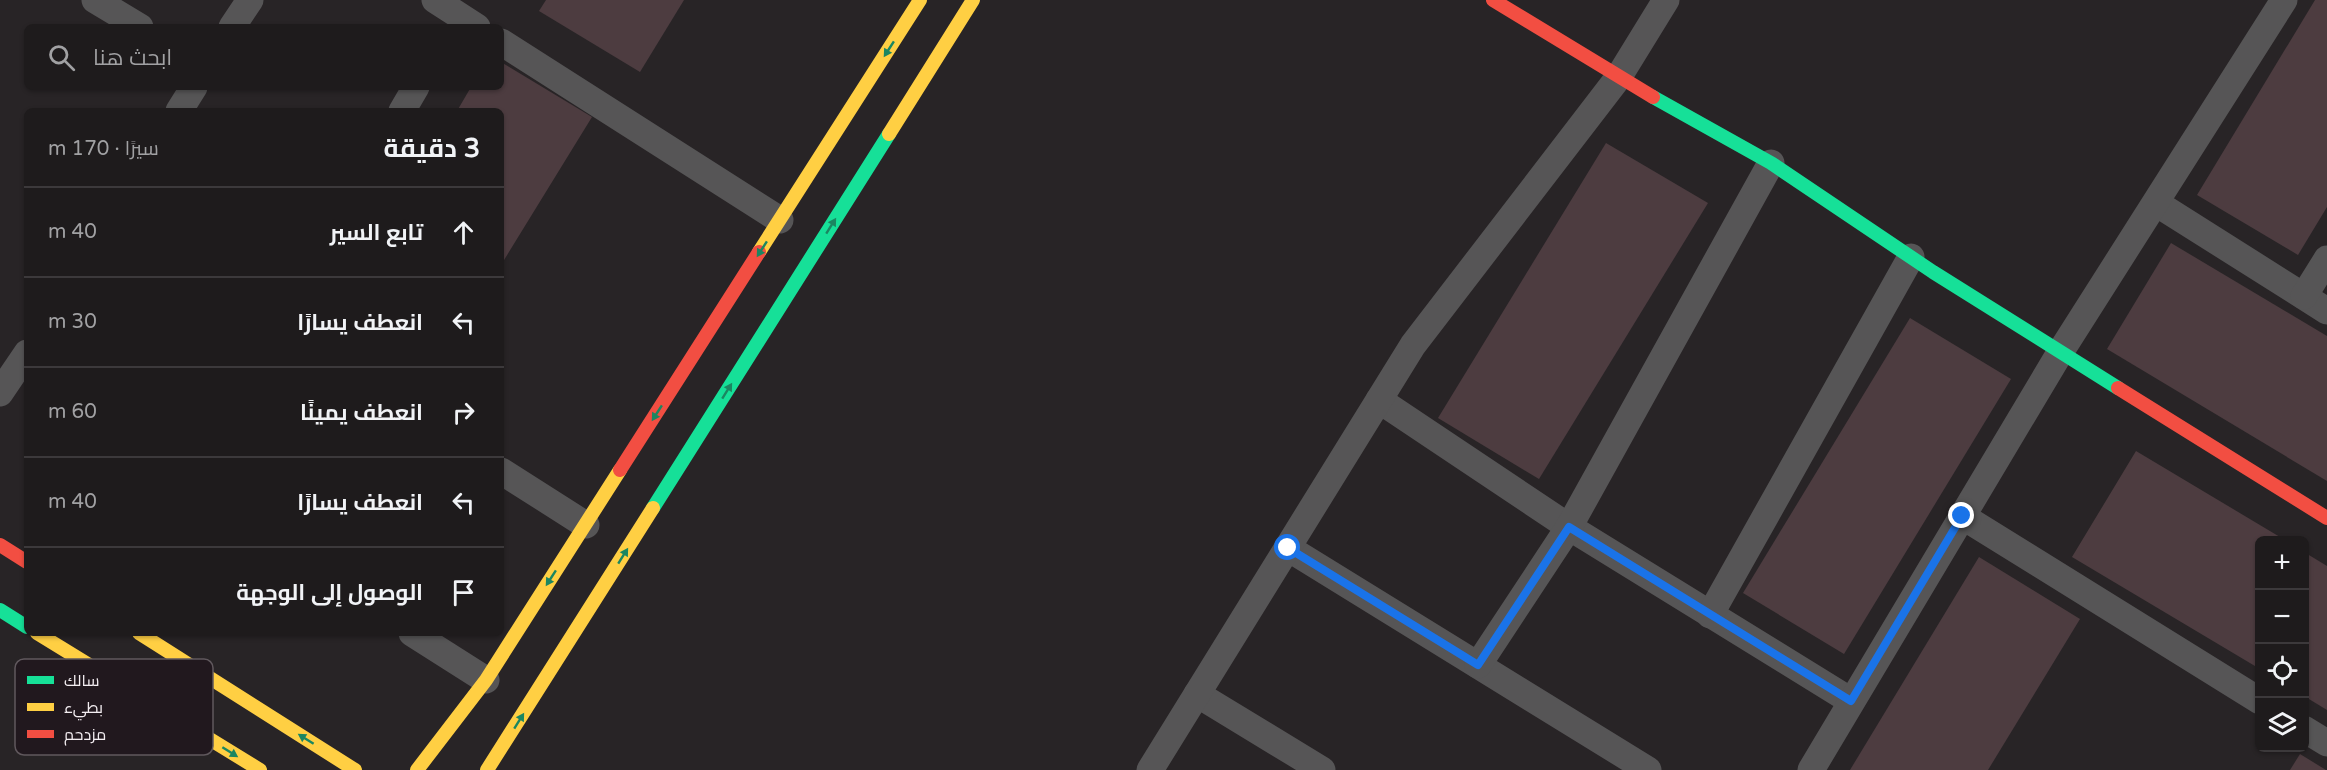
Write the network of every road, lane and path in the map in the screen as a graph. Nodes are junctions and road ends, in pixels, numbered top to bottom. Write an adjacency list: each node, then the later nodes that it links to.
1 (95, 0): 10 (street)
2 (250, 0): 11 (street)
3 (435, 0): 9 (street)
4 (920, 0): 20 (street, one-way to 20)
5 (973, 0): 58 (street, one-way to 5)
6 (1493, 0): 13 (street)
7 (1666, 0): 13 (street)
8 (2284, 0): 19 (street)
9 (465, 18)
10 (135, 24)
11 (234, 24)
12 (504, 44): 20 (street)
13 (1618, 78): 18 (street); 28 (street)
14 (192, 90): 16 (street)
15 (414, 90): 17 (street)
16 (181, 108)
17 (404, 108)
18 (1771, 163): 21 (street); 33 (street)
19 (2156, 204): 23 (street); 25 (street)
20 (780, 220): 32 (street, one-way to 32)
21 (1911, 257): 25 (street); 38 (street)
22 (2327, 259): 23 (street)
23 (2304, 296): 24 (street)
24 (2327, 311)
25 (2061, 351): 30 (street); 31 (street)
26 (24, 358): 27 (street)
27 (10, 382)
28 (1379, 400): 33 (street); 35 (street)
29 (504, 473): 32 (street)
30 (1962, 516): 49 (street); 50 (street)
31 (2327, 518)
32 (585, 525): 47 (street, one-way to 47)
33 (1569, 527): 38 (street); 45 (street)
34 (0, 545): 36 (street)
35 (1288, 548): 45 (street); 48 (street)
36 (24, 560)
37 (0, 610): 39 (street)
38 (1710, 615): 50 (street)
39 (24, 625)
40 (42, 636): 43 (street, one-way to 43)
41 (144, 636): 44 (street, one-way to 41)
42 (417, 636): 47 (street)
43 (79, 659)
44 (180, 659)
45 (1478, 665): 54 (street)
46 (213, 680): 56 (street, one-way to 46)
47 (486, 680): 57 (street)
48 (1197, 694): 59 (street); 60 (street)
49 (2255, 699)
50 (1851, 701): 62 (street)
51 (2309, 732): 53 (street)
52 (213, 741): 55 (street, one-way to 55)
53 (2327, 743)
54 (1616, 762): 61 (street)
55 (260, 770)
56 (355, 770)
57 (417, 770)
58 (487, 770)
59 (1150, 770)
60 (1322, 770)
61 (1648, 770)
62 (1810, 770)

